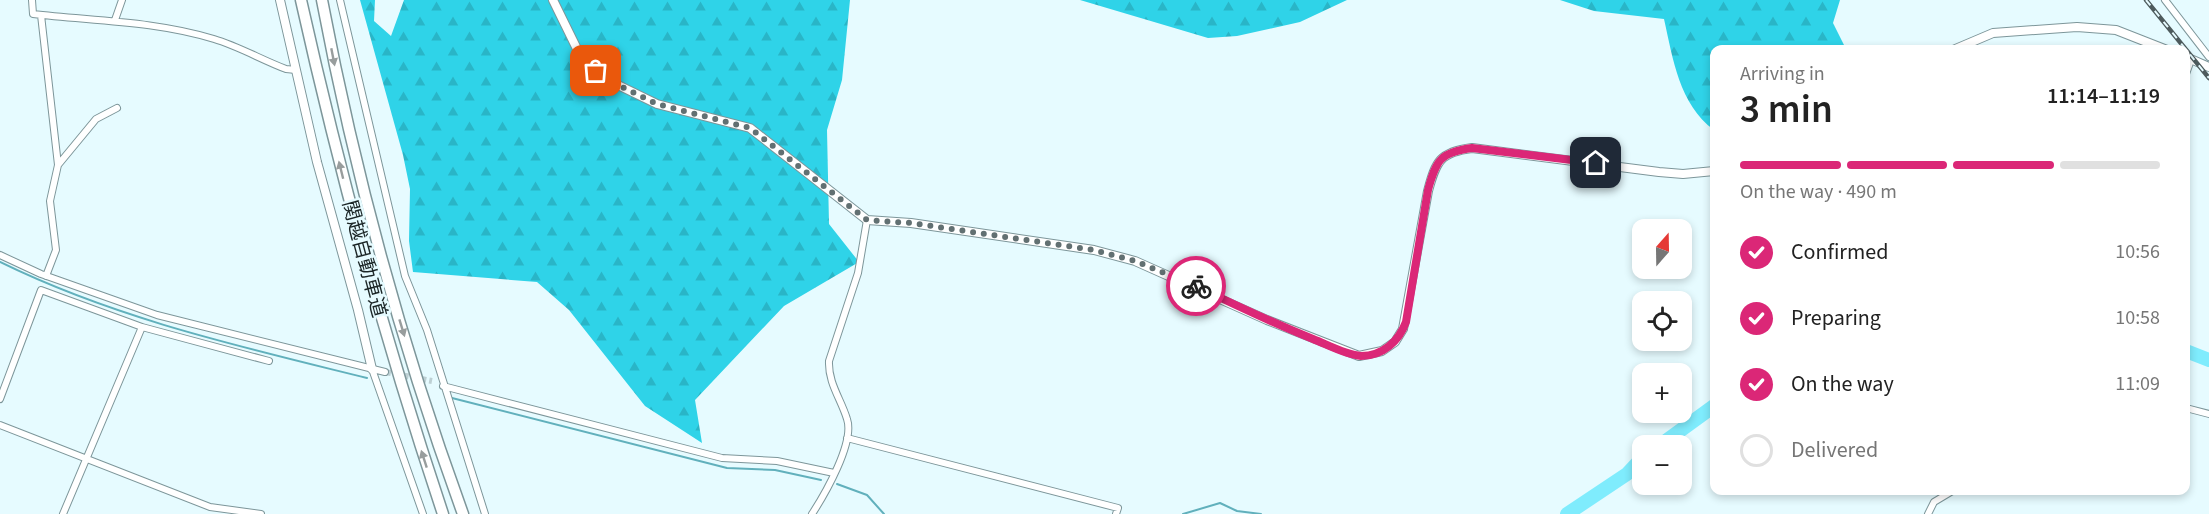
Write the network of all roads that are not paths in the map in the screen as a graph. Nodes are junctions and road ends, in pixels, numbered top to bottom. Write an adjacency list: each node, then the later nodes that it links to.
1 (32, 0): 9 (street)
2 (122, 0): 10 (street)
3 (280, 0): 16 (street)
4 (301, 0): 43 (highway, 関越自動車道, one-way to 4)
5 (322, 0): 44 (highway, 関越自動車道, one-way to 44)
6 (340, 0): 27 (street)
7 (553, 0): 20 (street)
8 (2165, 0): 13 (street)
9 (41, 15): 10 (street); 18 (street)
10 (115, 20): 16 (street)
11 (1965, 45): 12 (street)
12 (2153, 45)
13 (2209, 57)
14 (2190, 59): 15 (street)
15 (2209, 67)
16 (296, 70): 25 (street)
17 (117, 108): 18 (street)
18 (58, 165): 22 (street)
19 (1710, 171): 20 (street)
20 (867, 220): 34 (street)
21 (0, 255): 22 (street)
22 (46, 276): 25 (street)
23 (142, 327): 24 (street); 30 (street); 35 (street)
24 (269, 361)
25 (372, 369): 26 (street); 42 (street)
26 (385, 372)
27 (441, 378): 28 (street); 29 (street)
28 (432, 381)
29 (443, 386): 36 (street); 45 (street)
30 (0, 399)
31 (2190, 409): 32 (street)
32 (2209, 414)
33 (0, 424): 35 (street)
34 (847, 438): 36 (street); 47 (street)
35 (87, 458): 38 (street); 39 (street)
36 (834, 473): 46 (street)
37 (1946, 495): 48 (street)
38 (210, 507): 40 (street); 41 (street)
39 (63, 514)
40 (207, 514)
41 (261, 514)
42 (423, 514)
43 (443, 514)
44 (463, 514)
45 (485, 514)
46 (812, 514)
47 (1116, 514)
48 (1928, 514)

